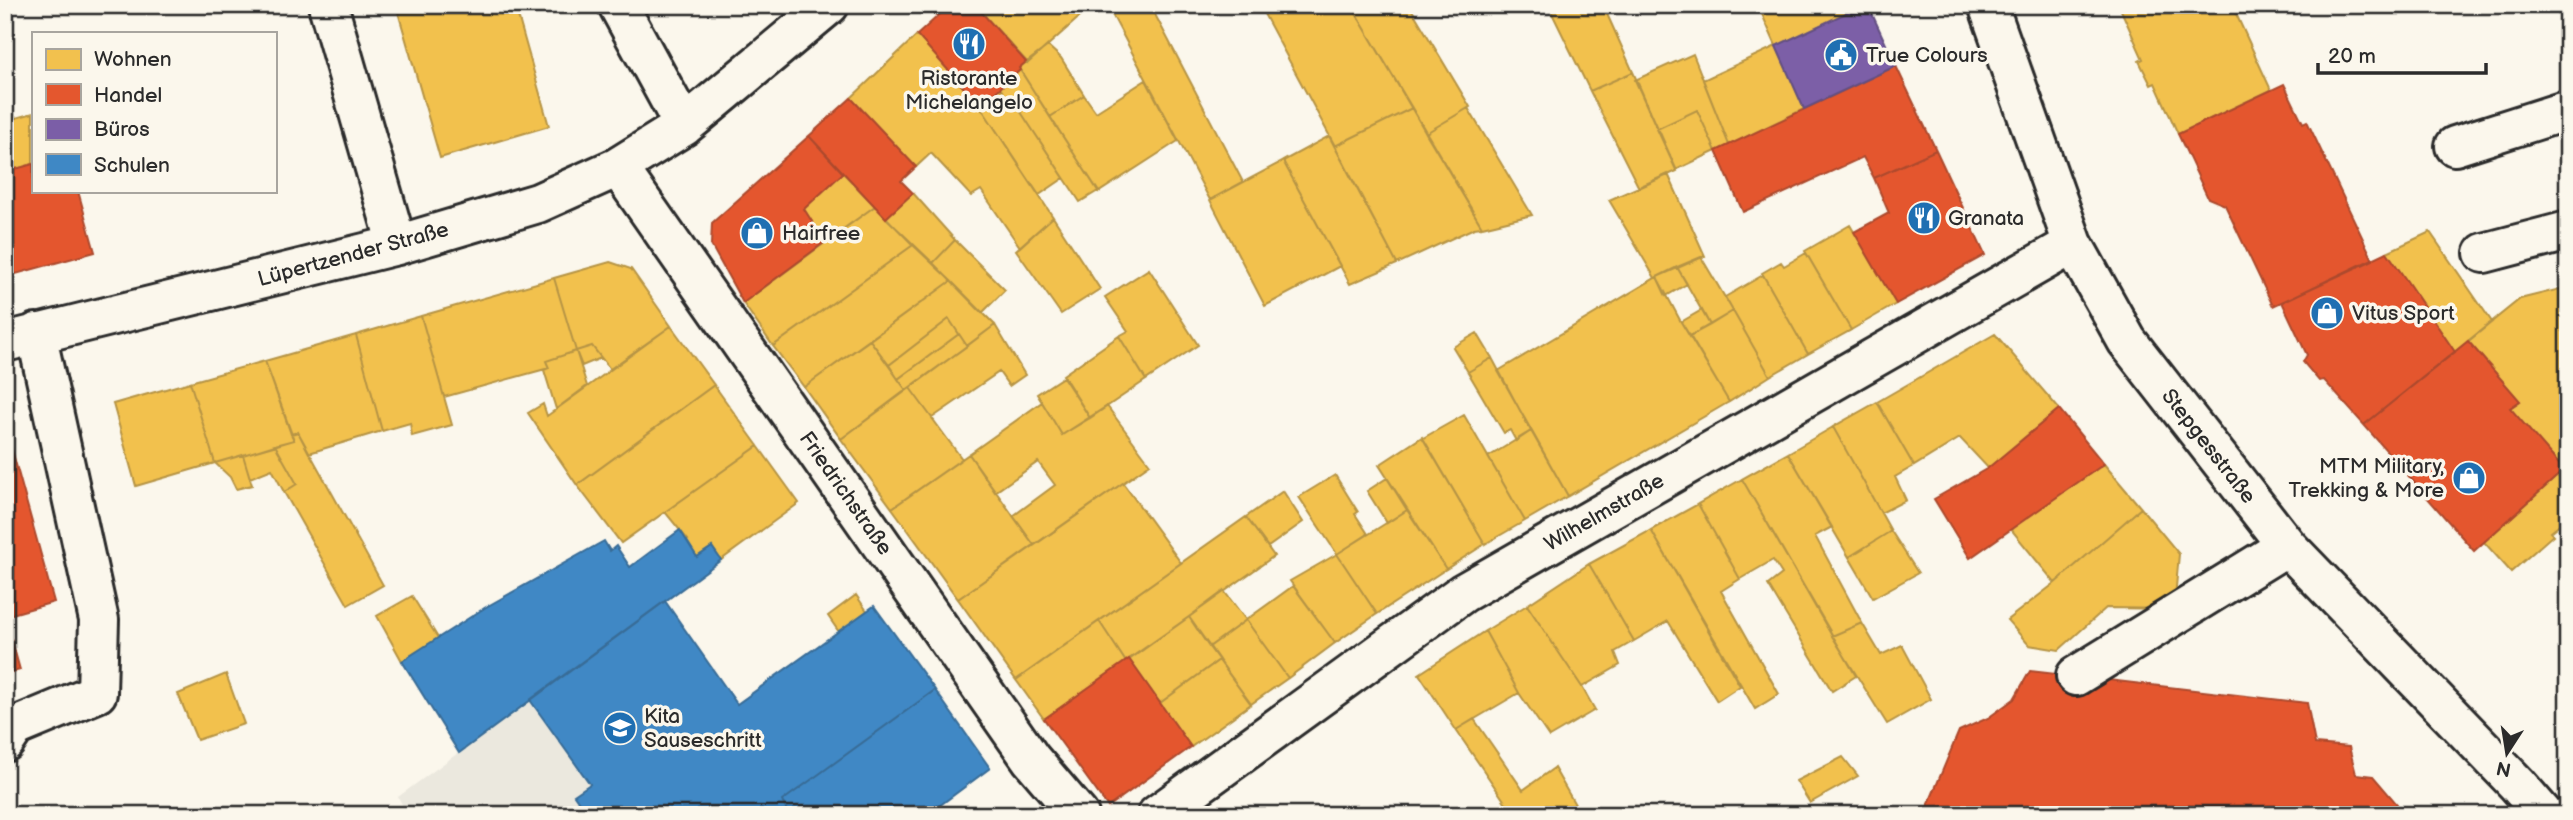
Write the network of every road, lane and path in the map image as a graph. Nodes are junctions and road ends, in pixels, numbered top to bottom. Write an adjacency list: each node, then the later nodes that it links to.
1 (328, 5): 11 (street)
2 (618, 5): 6 (street)
3 (829, 5): 6 (street, Lüpertzender Straße)
4 (1988, 5): 10 (street, Stepgesstraße)
5 (2568, 110): 7 (street)
6 (684, 126): 8 (street, Lüpertzender Straße)
7 (2455, 146)
8 (618, 167): 11 (street, Lüpertzender Straße); 17 (street, Friedrichstraße)
9 (2568, 231): 12 (street)
10 (2073, 244): 14 (street, Stepgesstraße); 18 (street, Wilhelmstraße)
11 (397, 246): 13 (street, Lüpertzender Straße)
12 (2484, 253)
13 (21, 337): 16 (street)
14 (2287, 546): 15 (street); 19 (street, Stepgesstraße)
15 (2076, 676)
16 (5, 742)
17 (1063, 810)
18 (1157, 815)
19 (2544, 815)

